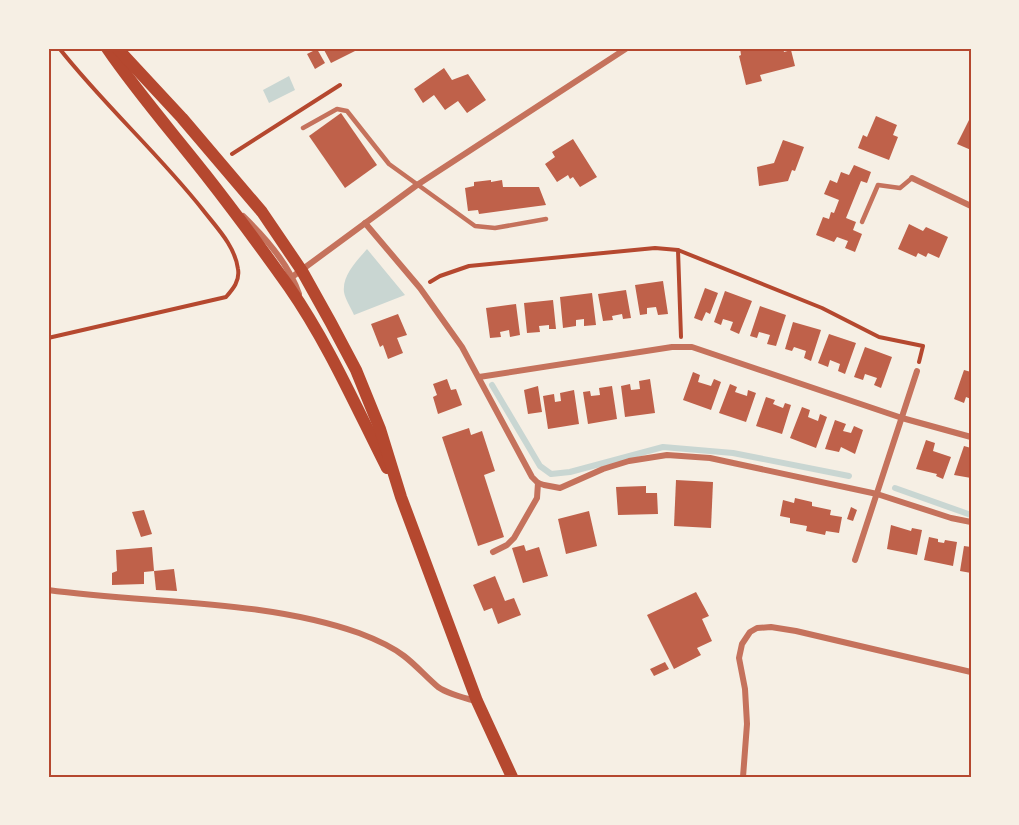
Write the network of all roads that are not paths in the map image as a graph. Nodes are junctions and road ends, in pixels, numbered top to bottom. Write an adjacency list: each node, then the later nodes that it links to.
1 (107, 48): 11 (main road)
2 (117, 48): 11 (main road)
3 (627, 48): 6 (street)
4 (303, 128): 6 (lane)
5 (912, 178): 7 (street); 9 (lane)
6 (417, 185): 8 (lane); 10 (street)
7 (971, 206)
8 (546, 219)
9 (862, 222)
10 (365, 223): 11 (street); 13 (street)
11 (295, 279): 18 (main road); 18 (main road)
12 (917, 371): 14 (street)
13 (479, 377): 14 (street); 16 (street)
14 (902, 418): 15 (street); 17 (street)
15 (971, 437)
16 (538, 483): 17 (street); 20 (street)
17 (878, 494): 19 (street); 21 (street)
18 (401, 496): 24 (main road)
19 (971, 522)
20 (493, 552)
21 (855, 560)
22 (48, 590): 24 (street)
23 (971, 672): 26 (street)
24 (477, 701): 25 (main road)
25 (512, 777)
26 (743, 777)

